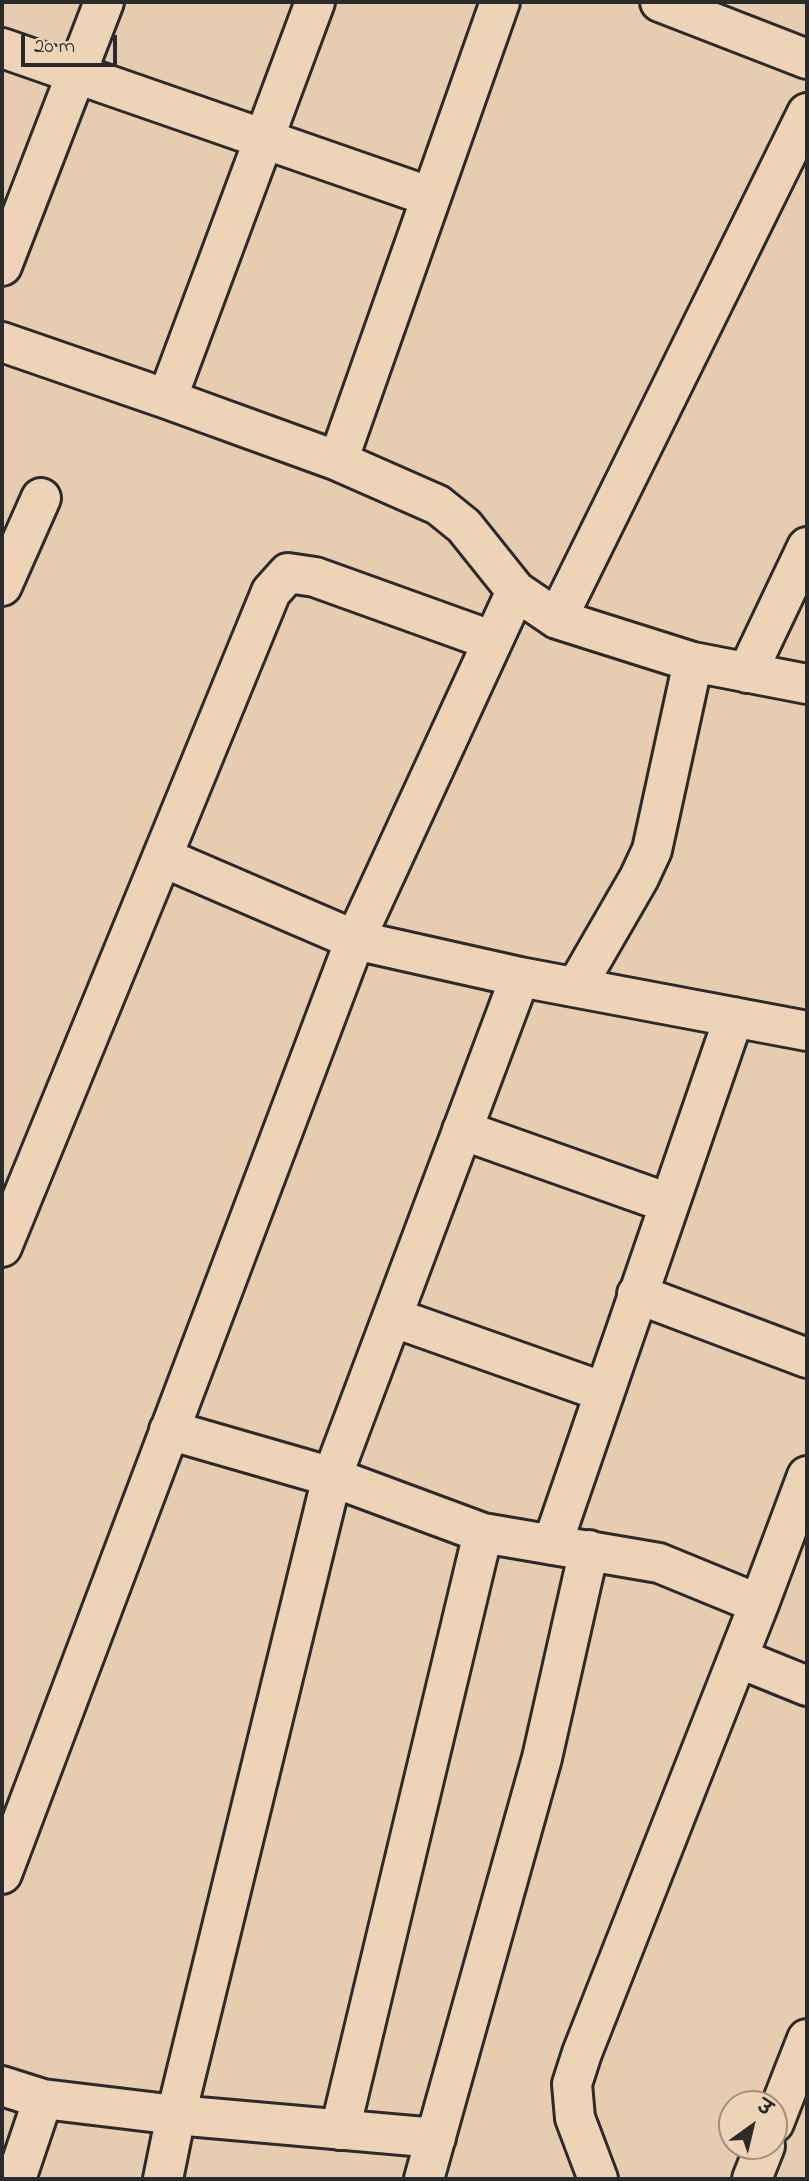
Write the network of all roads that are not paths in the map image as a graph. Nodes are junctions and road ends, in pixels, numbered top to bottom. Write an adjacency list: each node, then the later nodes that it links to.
1 (104, 2): 7 (street)
2 (315, 2): 9 (street)
3 (500, 2): 11 (street)
4 (675, 5): 6 (street)
5 (2, 48): 7 (street)
6 (807, 59)
7 (76, 74): 9 (street); 12 (street)
8 (807, 113): 10 (street)
9 (264, 140): 11 (street); 14 (street)
10 (795, 169): 20 (street)
11 (431, 197): 15 (street)
12 (2, 266)
13 (2, 342): 14 (street)
14 (167, 399): 15 (street)
15 (338, 461): 19 (street)
16 (41, 498): 18 (street)
17 (807, 547): 23 (street)
18 (2, 586)
19 (516, 591): 20 (street); 21 (street)
20 (557, 619): 22 (street)
21 (493, 641): 25 (street); 26 (street)
22 (693, 662): 23 (street); 28 (street)
23 (747, 673): 24 (street)
24 (807, 684)
25 (162, 858): 26 (street); 33 (street)
26 (355, 940): 27 (street); 38 (street)
27 (520, 977): 28 (street); 31 (street)
28 (576, 987): 29 (street)
29 (734, 1017): 30 (street); 32 (street)
30 (807, 1031)
31 (462, 1130): 32 (street); 35 (street)
32 (668, 1203): 34 (street)
33 (2, 1247)
34 (637, 1294): 36 (street); 37 (street)
35 (392, 1317): 37 (street); 40 (street)
36 (807, 1358)
37 (604, 1392): 42 (street)
38 (169, 1430): 40 (street); 47 (street)
39 (807, 1476): 44 (street)
40 (332, 1477): 41 (street); 52 (street)
41 (483, 1533): 42 (street); 53 (street)
42 (552, 1545): 43 (street)
43 (589, 1550): 44 (street); 54 (street)
44 (760, 1604): 45 (street)
45 (738, 1658): 46 (street); 59 (street)
46 (807, 1686)
47 (2, 1874)
48 (807, 2039): 50 (street)
49 (2, 2086): 51 (street)
50 (787, 2090)
51 (43, 2099): 52 (street); 56 (street)
52 (176, 2115): 53 (street); 57 (street)
53 (340, 2130): 54 (street)
54 (436, 2138): 58 (street)
55 (759, 2160): 60 (street)
56 (16, 2179)
57 (163, 2179)
58 (424, 2179)
59 (598, 2179)
60 (752, 2179)

